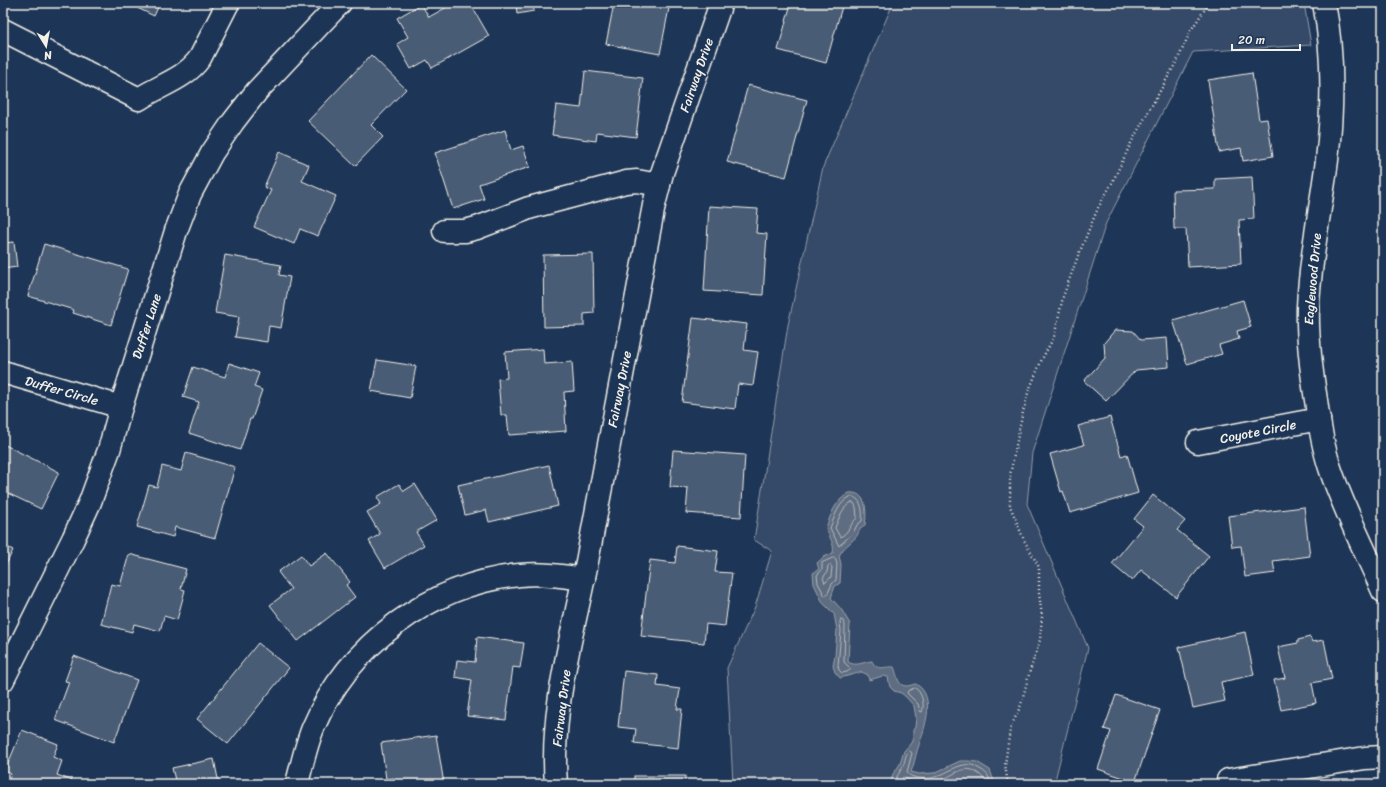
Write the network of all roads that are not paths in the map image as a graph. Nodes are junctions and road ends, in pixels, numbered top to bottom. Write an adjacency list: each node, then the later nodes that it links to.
1 (228, 3): 5 (street)
2 (340, 3): 9 (street, Duffer Lane)
3 (721, 3): 6 (street, Fairway Drive)
4 (1324, 3): 10 (street, Eaglewood Drive)
5 (3, 30)
6 (659, 185): 7 (street); 12 (street, Fairway Drive)
7 (444, 231)
8 (3, 372): 9 (street, Duffer Circle)
9 (120, 407): 14 (street, Duffer Lane)
10 (1319, 419): 11 (street, Coyote Circle); 13 (street, Eaglewood Drive)
11 (1198, 442)
12 (584, 579): 17 (street); 18 (street, Fairway Drive)
13 (1383, 591)
14 (3, 680)
15 (1383, 757): 16 (street)
16 (1228, 780)
17 (297, 783)
18 (556, 784)

